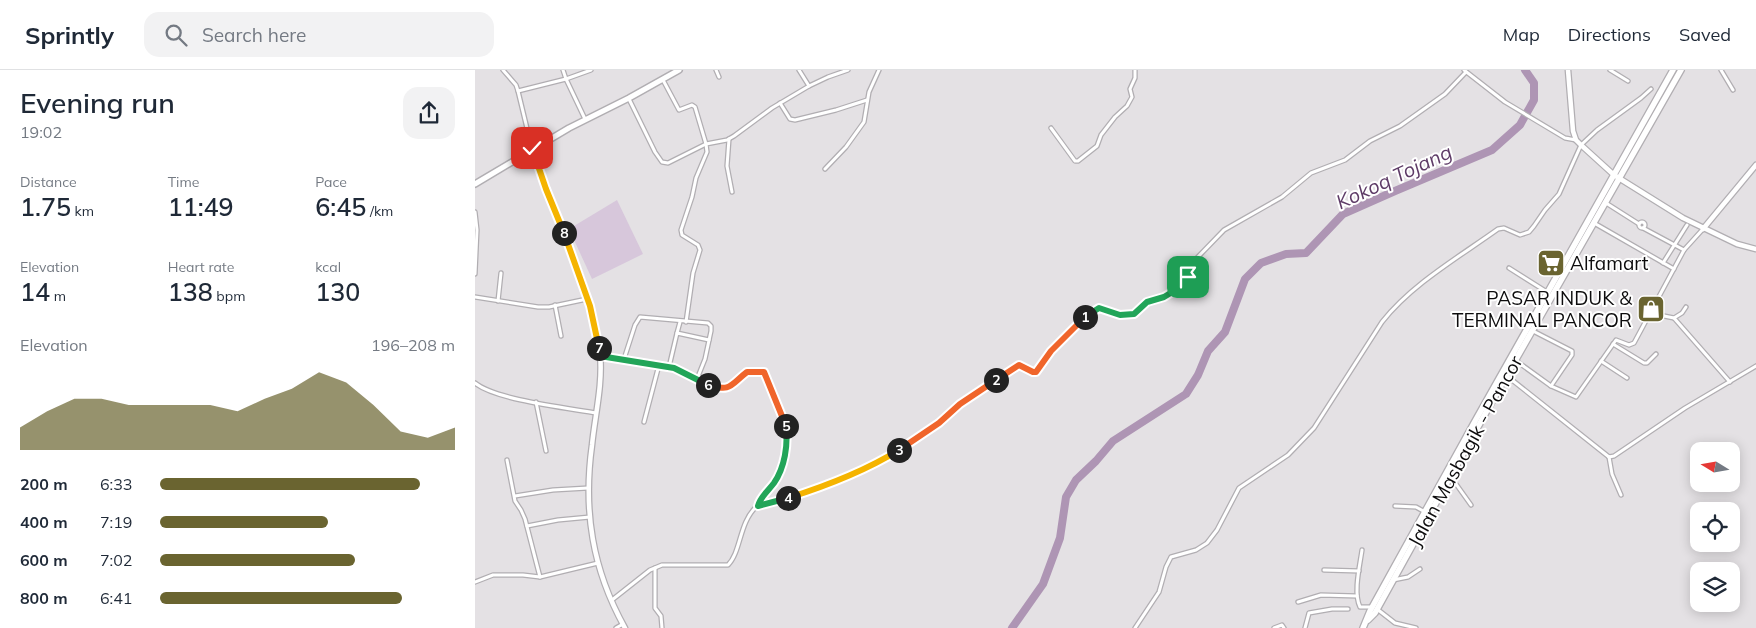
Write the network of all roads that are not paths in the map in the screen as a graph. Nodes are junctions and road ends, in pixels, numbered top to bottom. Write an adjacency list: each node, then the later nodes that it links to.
1 (503, 70): 22 (street)
2 (563, 70): 17 (street)
3 (591, 70): 17 (street)
4 (679, 70): 18 (main road)
5 (716, 70): 16 (street)
6 (799, 70): 20 (street)
7 (849, 70): 20 (street)
8 (879, 70): 25 (street)
9 (1135, 70): 28 (street)
10 (1610, 70): 19 (street)
11 (1673, 70): 36 (main road, Jalan Masbagik - Pancor)
12 (1681, 70): 36 (main road, Jalan Masbagik - Pancor)
13 (1721, 70): 23 (street)
14 (1465, 71): 30 (street); 93 (street)
15 (1568, 71): 30 (street)
16 (719, 77)
17 (565, 79): 22 (street); 27 (street)
18 (663, 80): 24 (main road); 31 (street)
19 (1628, 81)
20 (809, 86): 26 (street)
21 (1651, 89): 32 (street)
22 (519, 90): 33 (street)
23 (1733, 90)
24 (629, 98): 27 (main road); 31 (street)
25 (867, 100): 26 (street); 35 (street)
26 (780, 103): 29 (street)
27 (585, 119): 33 (main road)
28 (1051, 128)
29 (729, 139): 31 (street); 38 (street)
30 (1576, 140): 32 (street)
31 (706, 144): 61 (street)
32 (1581, 145): 36 (street); 115 (street)
33 (532, 148): 37 (main road); 54 (street)
34 (1756, 165): 43 (street)
35 (825, 170)
36 (1617, 177): 39 (main road, Jalan Masbagik - Pancor); 43 (street); 52 (main road, Jalan Masbagik - Pancor)
37 (475, 184)
38 (732, 192)
39 (1605, 203): 41 (main road, Jalan Masbagik - Pancor); 44 (street)
40 (475, 212): 50 (street)
41 (1593, 223): 47 (street); 62 (main road, Jalan Masbagik - Pancor)
42 (1687, 225): 44 (street)
43 (1703, 229): 45 (street); 46 (street)
44 (1675, 245): 45 (street); 47 (street)
45 (1684, 250): 49 (street)
46 (1756, 250)
47 (1663, 263): 49 (street)
48 (1509, 268): 52 (street)
49 (1674, 269): 58 (street)
50 (475, 272)
51 (501, 273): 55 (street)
52 (1547, 293): 75 (main road, Jalan Masbagik - Pancor)
53 (475, 297): 55 (street)
54 (587, 299): 56 (street); 68 (street)
55 (498, 301): 56 (street)
56 (555, 305): 64 (street)
57 (1686, 307): 59 (street)
58 (1649, 313): 59 (street); 66 (street)
59 (1674, 318): 79 (street)
60 (680, 321): 61 (street); 63 (street); 69 (street)
61 (686, 322): 65 (street)
62 (1532, 330): 70 (main road, Jalan Masbagik - Pancor); 80 (street)
63 (677, 333): 65 (street); 74 (street)
64 (561, 336)
65 (709, 340): 77 (street)
66 (1613, 344): 67 (street); 71 (street)
67 (1656, 354)
68 (600, 356): 69 (street); 82 (street)
69 (624, 359): 72 (street)
70 (1515, 360): 75 (main road, Jalan Masbagik - Pancor); 80 (street)
71 (1601, 361): 76 (street); 80 (street)
72 (659, 365): 74 (street); 83 (street)
73 (1756, 366): 79 (street)
74 (669, 368): 77 (street)
75 (1505, 374): 85 (main road, Jalan Masbagik - Pancor); 86 (street)
76 (1627, 378)
77 (697, 379): 93 (street)
78 (475, 382): 81 (street)
79 (1730, 382): 86 (street)
80 (1551, 386)
81 (536, 402): 82 (street); 84 (street)
82 (596, 413): 89 (street)
83 (644, 422)
84 (546, 451)
85 (1461, 451): 88 (main road, Jalan Masbagik - Pancor); 95 (main road, Jalan Masbagik - Pancor)
86 (1609, 458): 90 (street)
87 (507, 460): 91 (street)
88 (1451, 476): 92 (street); 95 (main road, Jalan Masbagik - Pancor)
89 (588, 488): 91 (street); 96 (street)
90 (1621, 495)
91 (515, 496): 97 (street)
92 (1471, 505)
93 (758, 506): 100 (street)
94 (1395, 506): 95 (street)
95 (1427, 513): 105 (main road, Jalan Masbagik - Pancor); 110 (main road, Jalan Masbagik - Pancor)
96 (590, 517): 97 (street); 99 (street)
97 (527, 526): 104 (street)
98 (1362, 550): 103 (street)
99 (598, 563): 104 (street); 108 (street)
100 (655, 568): 108 (street); 114 (street)
101 (1420, 569): 105 (street)
102 (1323, 570): 103 (street)
103 (1359, 571): 107 (street)
104 (540, 577): 106 (street)
105 (1393, 581): 110 (main road, Jalan Masbagik - Pancor)
106 (475, 582)
107 (1357, 596): 109 (street); 110 (street)
108 (612, 600): 112 (street)
109 (1299, 602)
110 (1375, 608): 119 (main road, Jalan Masbagik - Pancor); 120 (street)
111 (1348, 609): 118 (street)
112 (624, 626): 113 (street)
113 (615, 628)
114 (662, 628)
115 (1135, 628)
116 (1274, 628): 117 (street)
117 (1284, 628)
118 (1305, 628)
119 (1363, 628)
120 (1417, 628)

